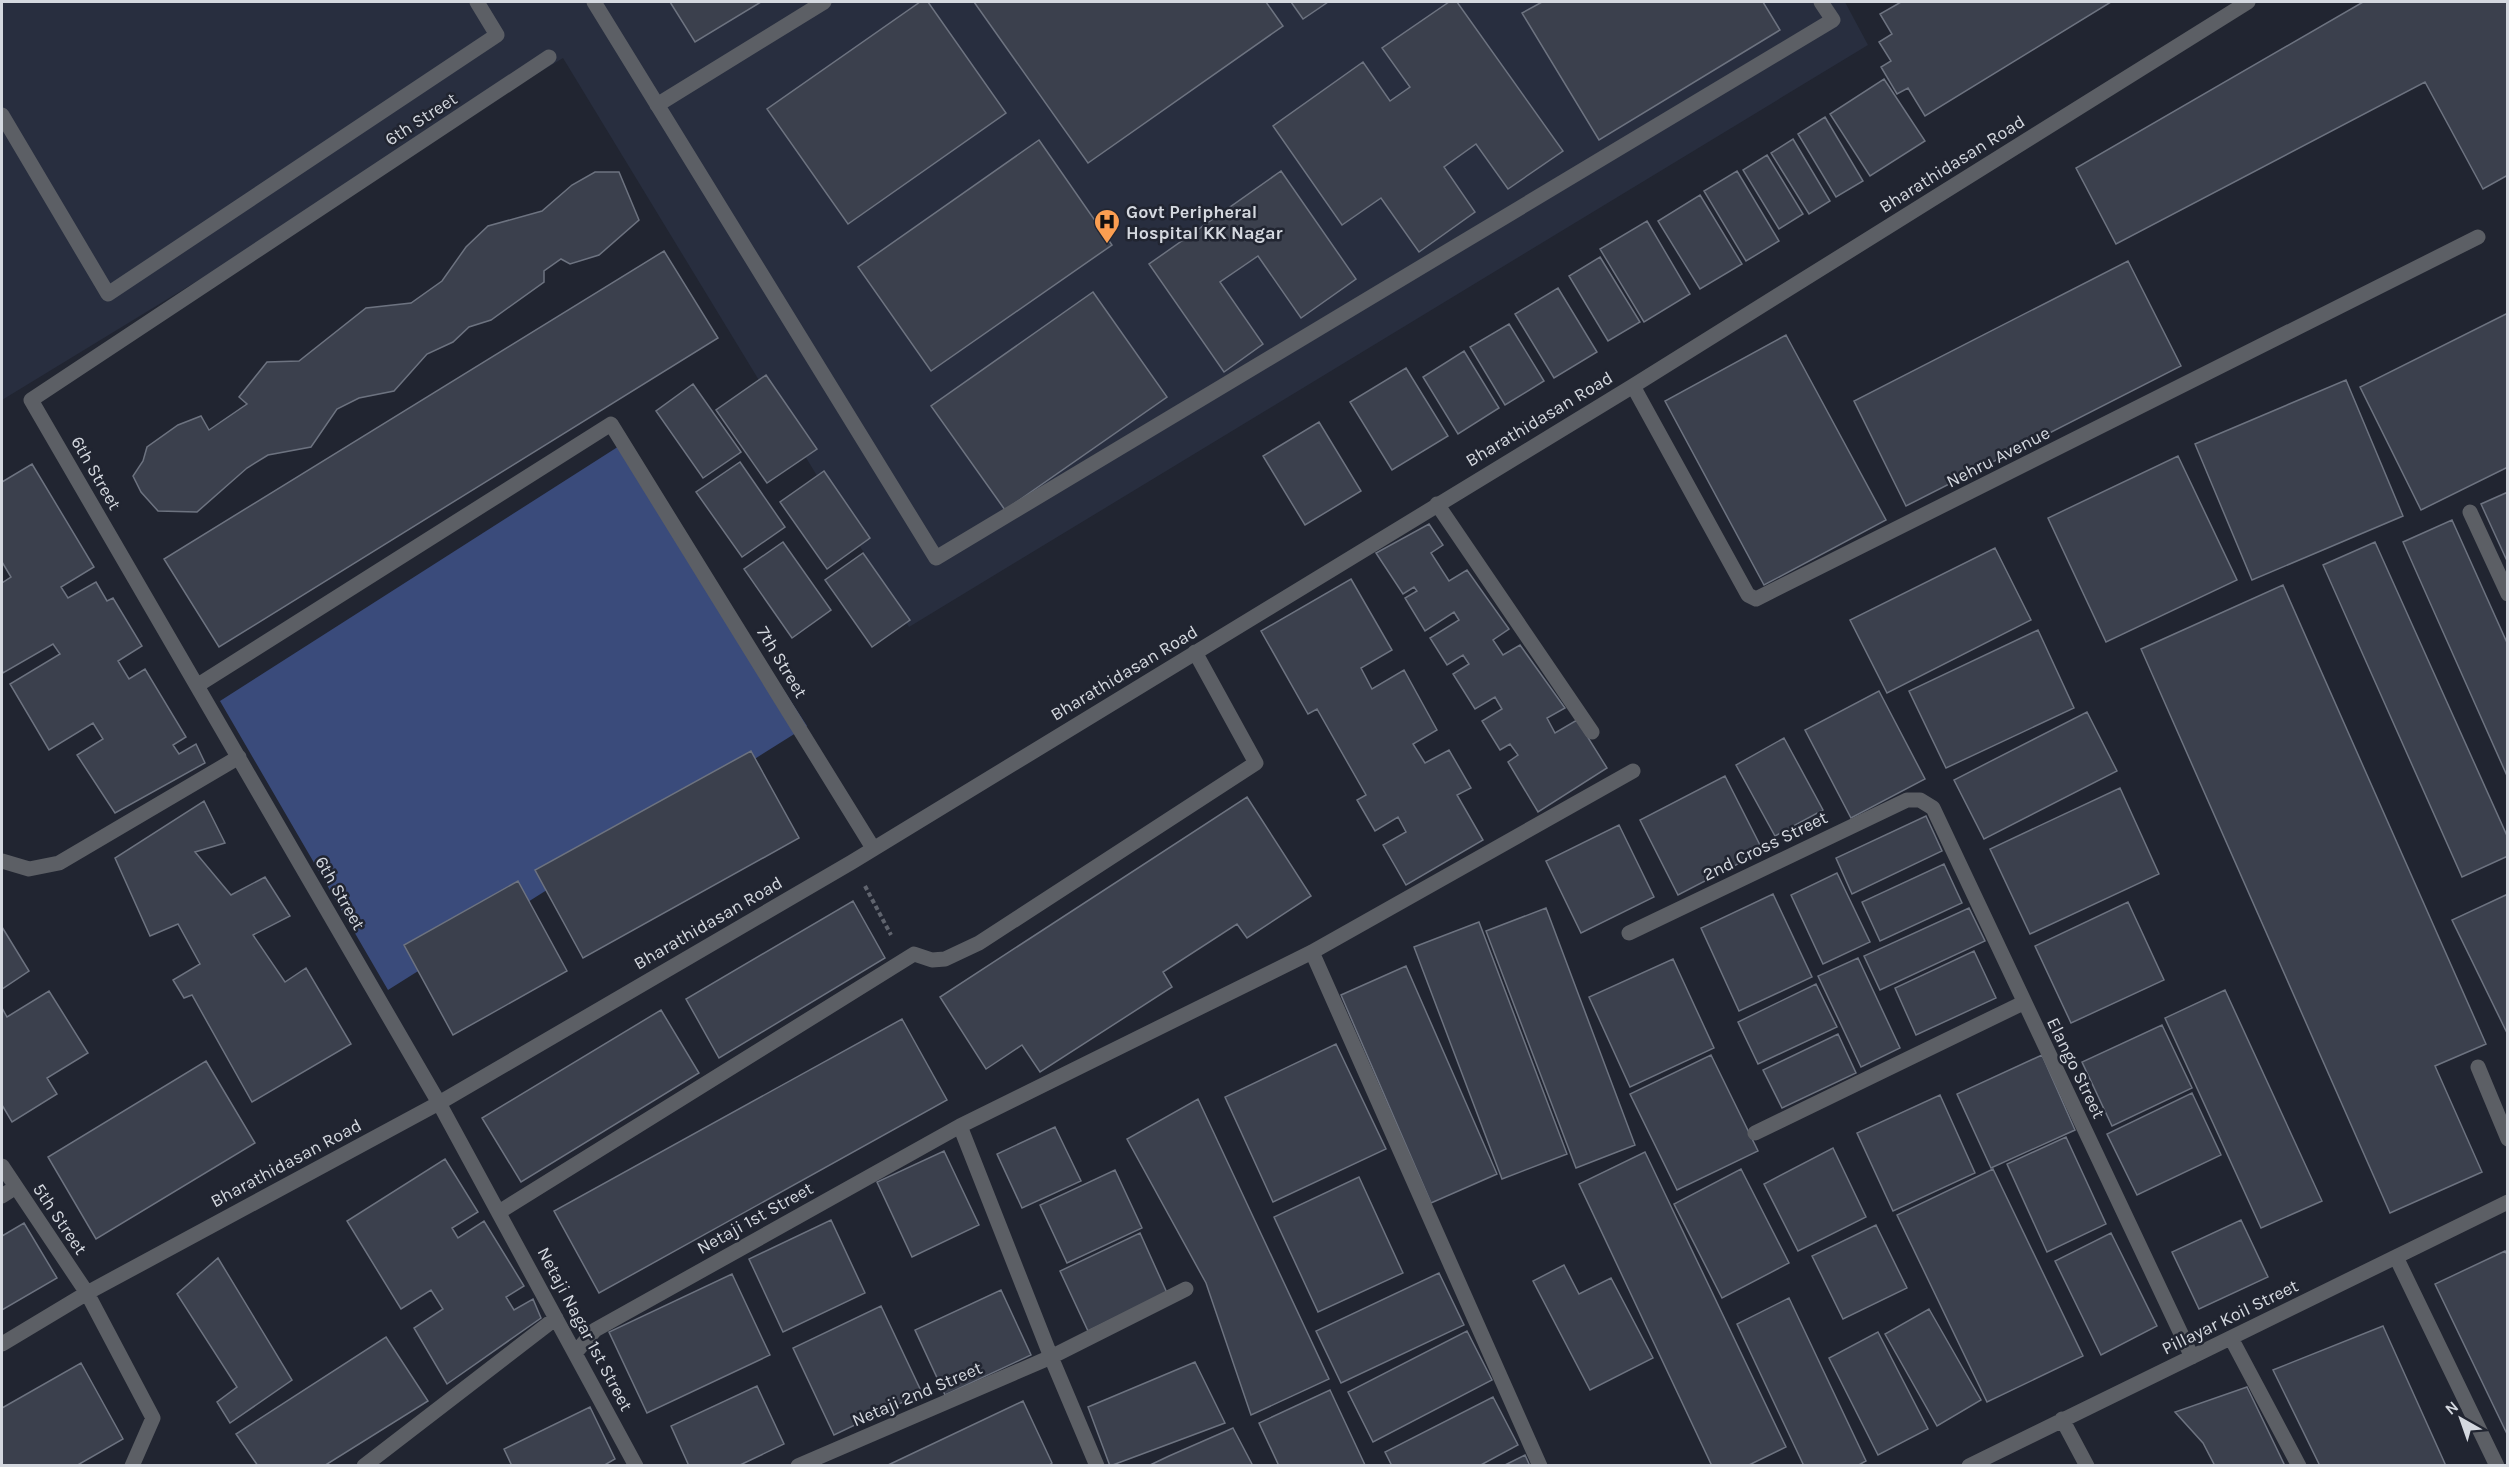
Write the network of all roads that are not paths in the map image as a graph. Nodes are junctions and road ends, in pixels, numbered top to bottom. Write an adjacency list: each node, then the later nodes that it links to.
1 (477, 2): 8 (street)
2 (594, 2): 7 (street)
3 (824, 2): 7 (street)
4 (1821, 2): 7 (street)
5 (2248, 2): 10 (street, Bharathidasan Road)
6 (549, 57): 15 (street, 6th Street)
7 (657, 105)
8 (2, 115)
9 (2478, 237): 10 (street, Nehru Avenue)
10 (1633, 386): 11 (street, Bharathidasan Road)
11 (1437, 504): 14 (street, Bharathidasan Road); 16 (street)
12 (2470, 512): 13 (street)
13 (2508, 594)
14 (1195, 652): 20 (street, Bharathidasan Road); 34 (street)
15 (198, 685): 17 (street, 6th Street); 20 (street, 7th Street)
16 (1592, 732)
17 (239, 757): 21 (street); 26 (street, 6th Street)
18 (1633, 771): 23 (street, Netaji 1st Street)
19 (1920, 800): 22 (street, 2nd Cross Street); 24 (street, Elango Street)
20 (873, 849): 26 (street, Bharathidasan Road)
21 (2, 861)
22 (1629, 933)
23 (1312, 952): 27 (street, Netaji 1st Street); 50 (street)
24 (2023, 1004): 28 (street); 43 (street, Elango Street)
25 (2478, 1067): 29 (street)
26 (439, 1103): 34 (street, 6th Street); 37 (street, Bharathidasan Road)
27 (960, 1126): 41 (street, Netaji 1st Street); 42 (street)
28 (1755, 1133)
29 (2508, 1139)
30 (2, 1166): 31 (street, 5th Street)
31 (16, 1187): 32 (street); 37 (street, 5th Street)
32 (2, 1196)
33 (2508, 1202): 35 (street, Pillayar Koil Street)
34 (499, 1212): 38 (street, Netaji Nagar 1st Street)
35 (2396, 1257): 39 (street, Pillayar Koil Street); 54 (street)
36 (1186, 1289): 42 (street, Netaji 2nd Street)
37 (87, 1293): 40 (street, Bharathidasan Road); 45 (street, 5th Street)
38 (556, 1318): 41 (street, Netaji Nagar 1st Street); 46 (street)
39 (2231, 1338): 43 (street, Pillayar Koil Street); 53 (street)
40 (2, 1344)
41 (575, 1353): 47 (street, Netaji Nagar 1st Street)
42 (1051, 1357): 48 (street, Netaji 2nd Street); 49 (street)
43 (2193, 1357): 44 (street, Pillayar Koil Street)
44 (2062, 1419): 51 (street, Pillayar Koil Street); 52 (street)
45 (132, 1466)
46 (364, 1466)
47 (636, 1466)
48 (798, 1466)
49 (1097, 1466)
50 (1540, 1466)
51 (1969, 1466)
52 (2087, 1466)
53 (2299, 1466)
54 (2497, 1466)

